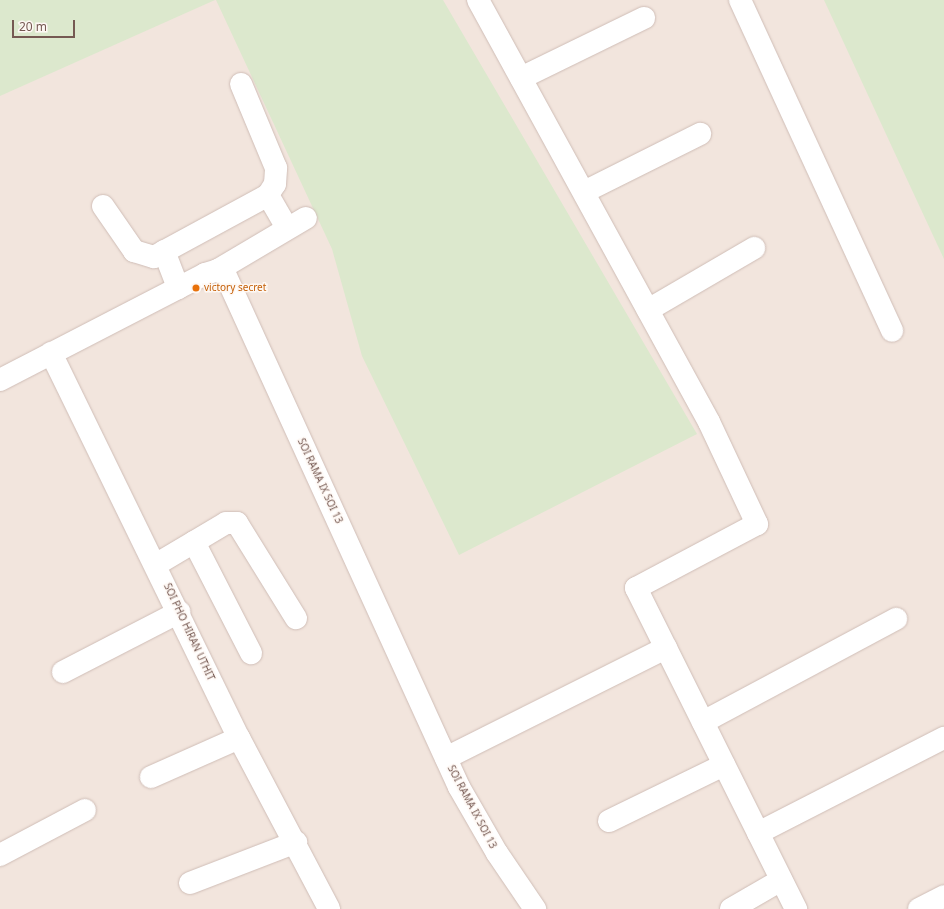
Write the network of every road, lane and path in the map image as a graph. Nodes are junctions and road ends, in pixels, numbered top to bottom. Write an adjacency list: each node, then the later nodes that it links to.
1 (478, 0): 4 (street)
2 (740, 0): 17 (street)
3 (644, 18): 4 (street)
4 (521, 78): 7 (street)
5 (241, 84): 8 (street)
6 (700, 134): 7 (street)
7 (584, 192): 16 (street)
8 (268, 195): 11 (street); 13 (street)
9 (103, 206): 13 (street)
10 (306, 218): 11 (street)
11 (287, 228): 14 (street)
12 (754, 248): 16 (street)
13 (164, 251): 15 (street)
14 (218, 270): 15 (street); 31 (street, SOI RAMA IX SOI 13)
15 (178, 288): 18 (street)
16 (648, 310): 25 (street)
17 (892, 331)
18 (51, 354): 19 (street); 21 (street, SOI PHO HIRAN UTHIT)
19 (0, 380)
20 (194, 542): 21 (street); 23 (street); 26 (street)
21 (157, 564): 22 (street, SOI PHO HIRAN UTHIT)
22 (179, 612): 27 (street); 29 (street, SOI PHO HIRAN UTHIT)
23 (296, 618)
24 (896, 619): 28 (street)
25 (666, 648): 28 (street); 31 (street)
26 (251, 653)
27 (63, 672)
28 (702, 722): 32 (street)
29 (240, 738): 33 (street); 37 (street, SOI PHO HIRAN UTHIT)
30 (944, 738): 36 (street)
31 (446, 758): 43 (street, SOI RAMA IX SOI 13)
32 (724, 765): 35 (street); 36 (street)
33 (151, 777)
34 (85, 810): 38 (street)
35 (609, 821)
36 (758, 833): 39 (street)
37 (296, 842): 40 (street); 42 (street, SOI PHO HIRAN UTHIT)
38 (0, 855)
39 (781, 880): 44 (street); 45 (street)
40 (190, 883)
41 (944, 896): 46 (street)
42 (329, 909)
43 (535, 909)
44 (731, 909)
45 (796, 909)
46 (919, 909)

